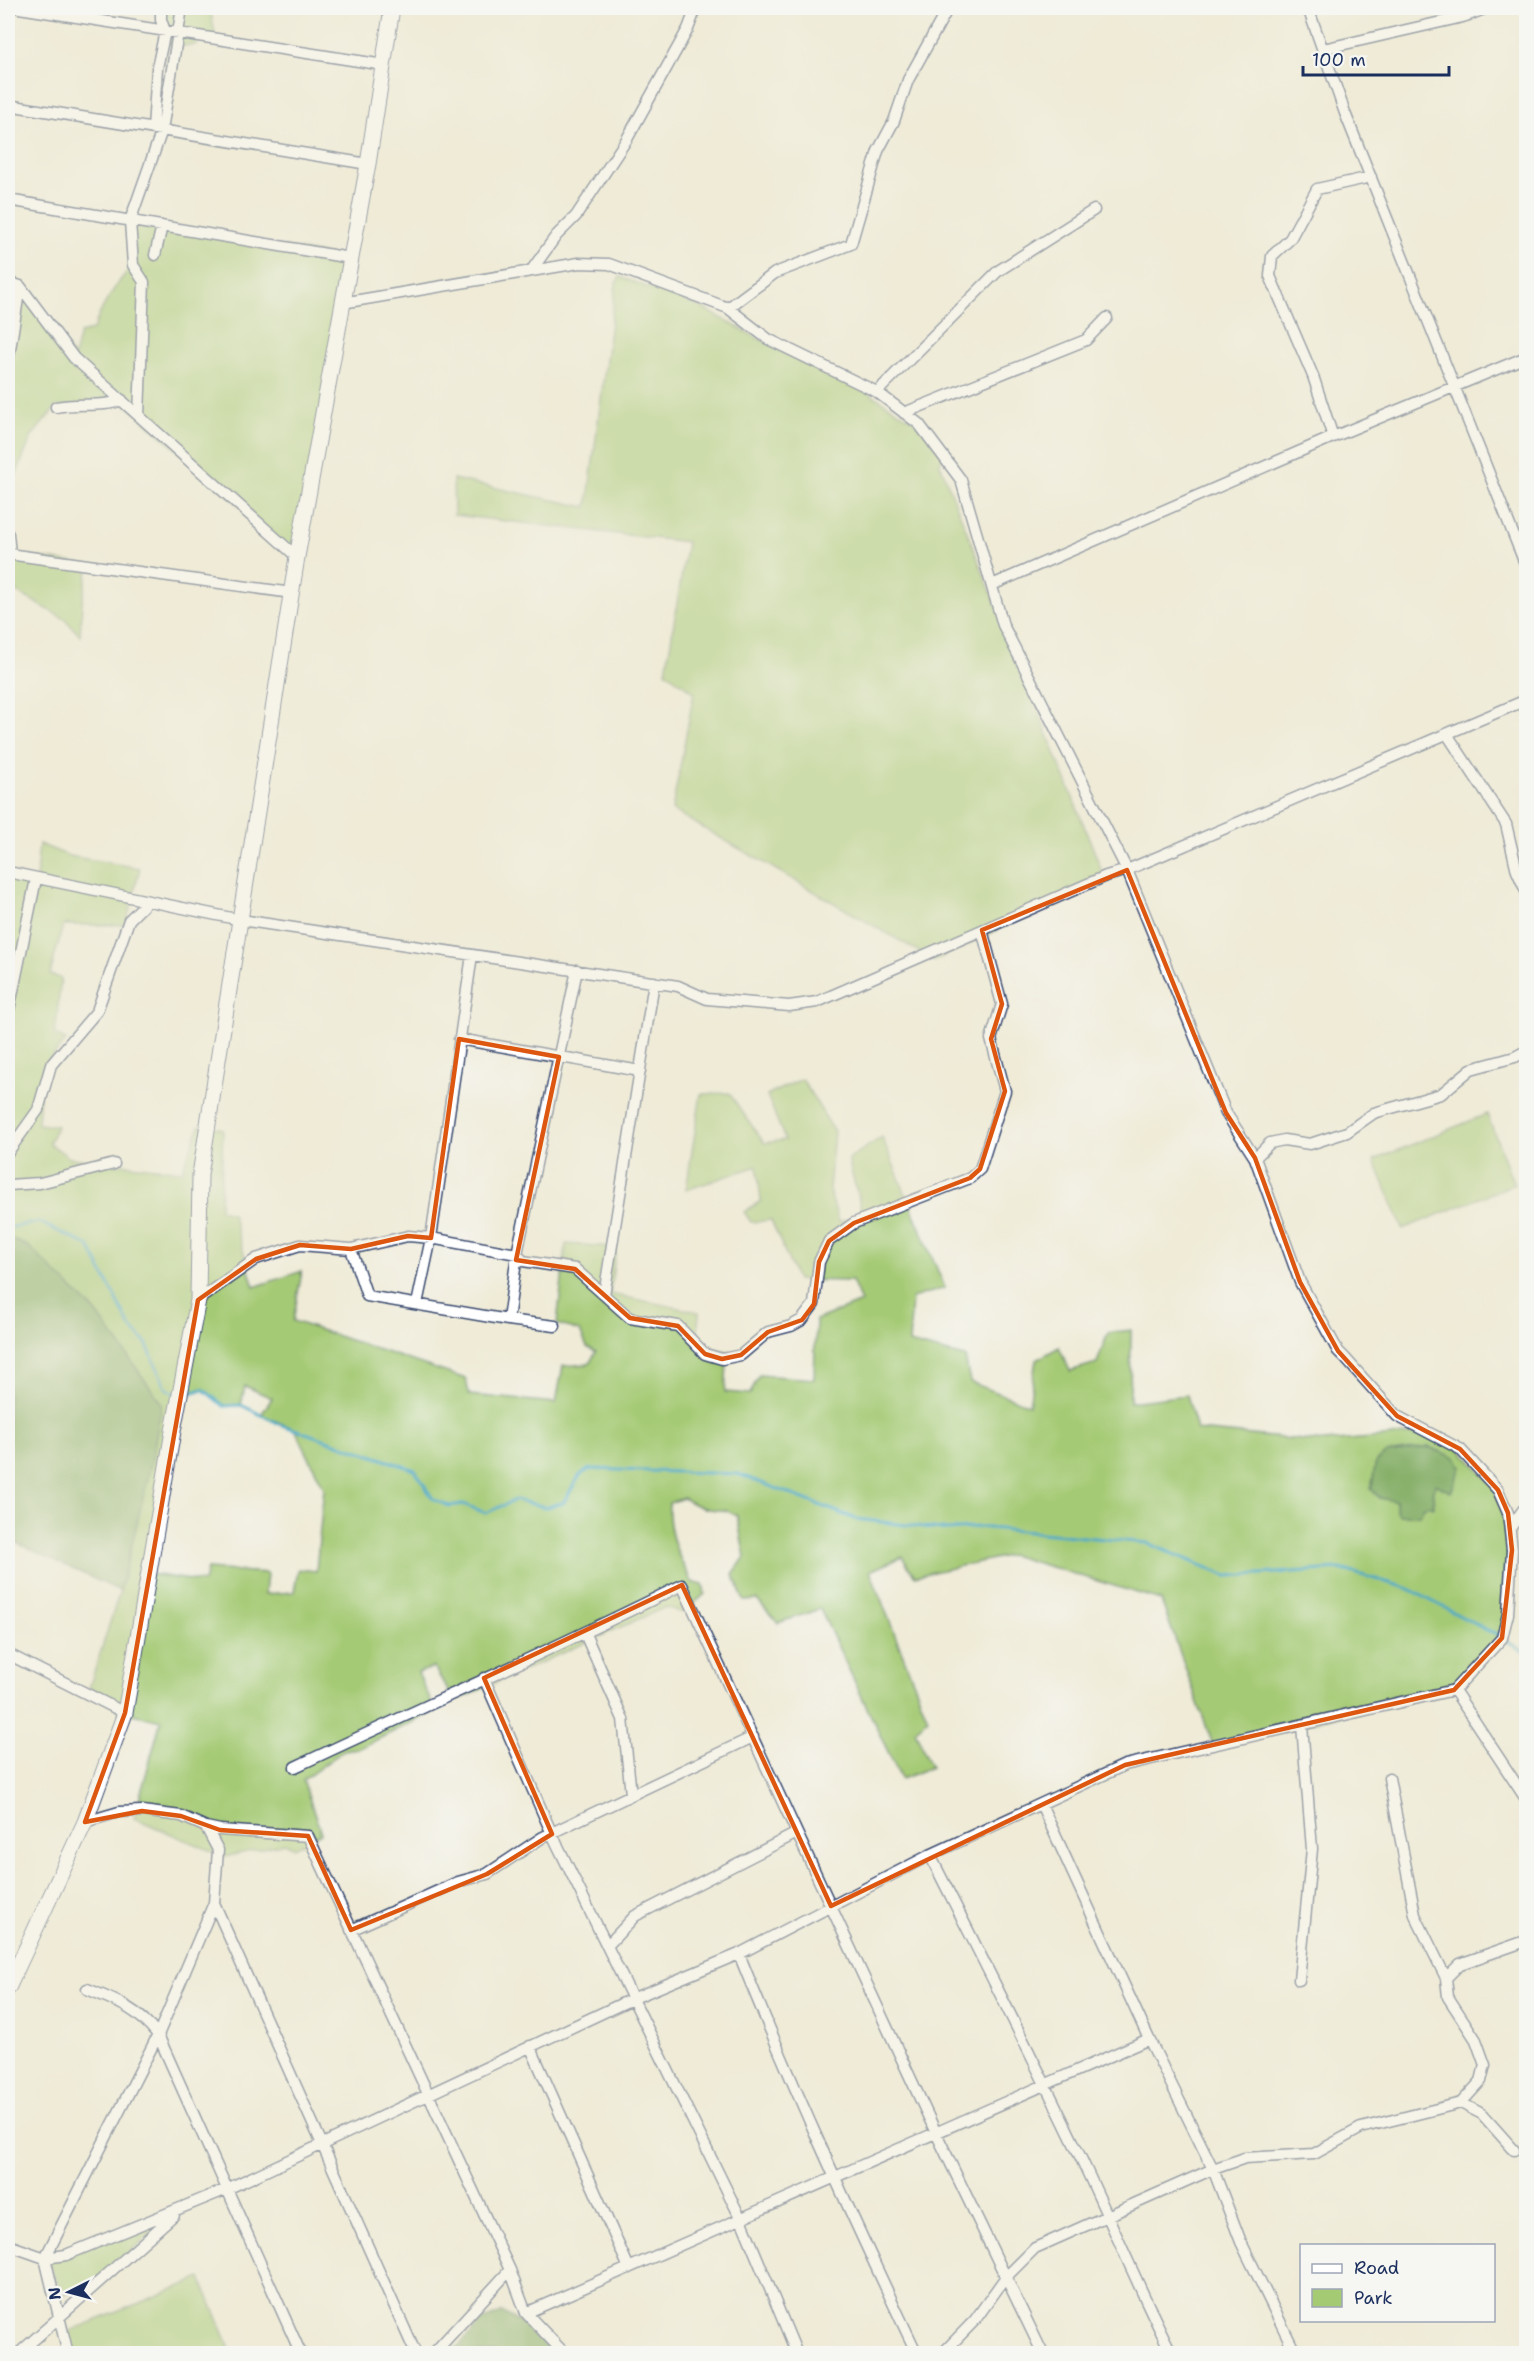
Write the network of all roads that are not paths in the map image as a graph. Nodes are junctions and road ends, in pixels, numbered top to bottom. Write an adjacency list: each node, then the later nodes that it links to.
1 (19, 8): 11 (street)
2 (161, 8): 11 (street)
3 (182, 8): 12 (street)
4 (392, 8): 14 (main road)
5 (696, 8): 25 (street)
6 (948, 8): 29 (street)
7 (1308, 8): 13 (street)
8 (1472, 8): 10 (street)
9 (1487, 8): 10 (street)
10 (1463, 17): 13 (street)
11 (165, 31): 12 (street); 16 (street)
12 (179, 33): 14 (street); 16 (street)
13 (1323, 49): 18 (street)
14 (384, 65): 17 (main road)
15 (8, 105): 16 (street)
16 (158, 130): 17 (street); 21 (street)
17 (368, 164): 24 (main road)
18 (1371, 177): 33 (street); 39 (street)
19 (8, 200): 21 (street)
20 (1094, 210): 34 (street)
21 (130, 221): 22 (street); 38 (street)
22 (162, 226): 23 (street); 24 (street)
23 (155, 255)
24 (350, 258): 28 (main road)
25 (531, 271): 28 (street); 29 (street)
26 (8, 282): 27 (street)
27 (20, 286): 32 (street); 35 (street)
28 (342, 303): 42 (main road)
29 (728, 308): 34 (street)
30 (1107, 318): 37 (street)
31 (1527, 357): 33 (street)
32 (8, 362)
33 (1455, 387): 39 (street); 43 (street)
34 (877, 392): 37 (street)
35 (122, 400): 36 (street); 38 (street)
36 (56, 407)
37 (904, 413): 44 (street)
38 (139, 416): 42 (street)
39 (1333, 437): 44 (street)
40 (8, 534): 41 (street)
41 (8, 553): 45 (street)
42 (297, 557): 45 (main road)
43 (1527, 566)
44 (992, 585): 48 (street)
45 (292, 593): 53 (main road)
46 (1527, 700): 47 (street)
47 (1447, 734): 48 (street); 51 (street)
48 (1127, 870): 54 (street); 64 (street)
49 (8, 873): 50 (street)
50 (36, 879): 52 (street); 58 (street)
51 (1527, 891)
52 (148, 901): 53 (street); 63 (street)
53 (241, 920): 55 (street); 71 (main road)
54 (982, 930): 57 (street); 70 (street)
55 (472, 955): 56 (street); 59 (street)
56 (577, 970): 57 (street); 61 (street)
57 (654, 982): 62 (street)
58 (8, 1015)
59 (459, 1039): 61 (street); 67 (street)
60 (1527, 1051): 64 (street)
61 (559, 1057): 62 (street); 69 (street)
62 (640, 1071): 70 (street)
63 (8, 1152)
64 (1255, 1158): 76 (street)
65 (114, 1164): 66 (street)
66 (8, 1185)
67 (431, 1238): 68 (street); 69 (street); 72 (street)
68 (351, 1250): 71 (street); 72 (street)
69 (517, 1254): 70 (street); 73 (street)
70 (604, 1295)
71 (198, 1300): 81 (main road)
72 (417, 1304): 73 (street)
73 (508, 1320): 74 (street)
74 (555, 1326)
75 (1527, 1509): 76 (street)
76 (1511, 1527): 80 (street)
77 (585, 1634): 79 (street); 83 (street); 86 (street)
78 (8, 1654): 81 (street)
79 (484, 1678): 84 (street); 92 (street)
80 (1454, 1690): 82 (street); 87 (street)
81 (124, 1713): 89 (main road)
82 (1302, 1725): 88 (street); 101 (street)
83 (753, 1737): 86 (street); 91 (street)
84 (295, 1767)
85 (1389, 1778): 100 (street)
86 (631, 1794): 92 (street)
87 (1527, 1799)
88 (1041, 1804): 93 (street); 106 (street)
89 (85, 1822): 90 (street); 102 (main road)
90 (206, 1827): 94 (street); 96 (street)
91 (797, 1833): 95 (street); 98 (street)
92 (552, 1834): 96 (street); 98 (street)
93 (930, 1855): 95 (street); 108 (street)
94 (214, 1903): 105 (street); 112 (street)
95 (831, 1906): 99 (street); 111 (street)
96 (351, 1930): 109 (street)
97 (1527, 1941): 100 (street)
98 (607, 1946): 104 (street)
99 (739, 1954): 104 (street); 115 (street)
100 (1446, 1978): 110 (street)
101 (1299, 1980)
102 (8, 1986)
103 (87, 1989): 105 (street)
104 (634, 1998): 107 (street); 119 (street)
105 (158, 2035): 116 (street); 121 (street)
106 (1149, 2039): 108 (street); 114 (street)
107 (530, 2046): 109 (street); 122 (street)
108 (1046, 2084): 111 (street); 118 (street)
109 (426, 2094): 112 (street); 123 (street)
110 (1461, 2103): 113 (street); 114 (street)
111 (936, 2133): 115 (street); 124 (street)
112 (322, 2144): 116 (street); 130 (street)
113 (1514, 2150)
114 (1213, 2169): 118 (street); 138 (street)
115 (834, 2178): 119 (street); 134 (street)
116 (226, 2189): 117 (street); 129 (street)
117 (181, 2208): 121 (street); 126 (street)
118 (1109, 2216): 124 (street); 137 (street)
119 (741, 2218): 122 (street); 133 (street)
120 (8, 2246): 121 (street)
121 (45, 2258): 126 (street)
122 (629, 2268): 125 (street)
123 (510, 2270): 125 (street); 131 (street)
124 (1005, 2278): 135 (street); 136 (street)
125 (526, 2313): 132 (street)
126 (59, 2318): 127 (street); 128 (street)
127 (18, 2354)
128 (68, 2354)
129 (301, 2354)
130 (417, 2354)
131 (433, 2354)
132 (565, 2354)
133 (797, 2354)
134 (917, 2354)
135 (942, 2354)
136 (1043, 2354)
137 (1172, 2354)
138 (1296, 2354)

